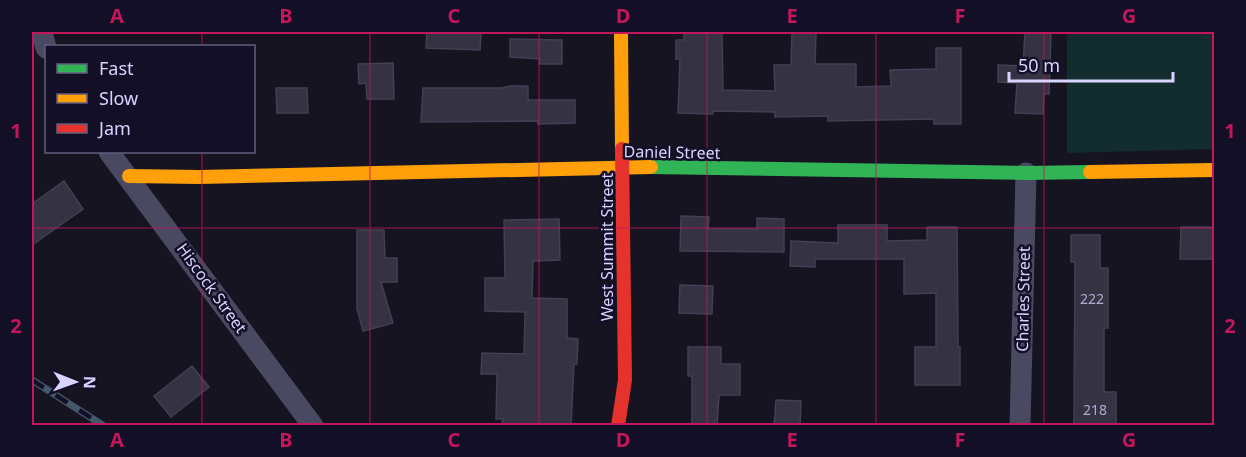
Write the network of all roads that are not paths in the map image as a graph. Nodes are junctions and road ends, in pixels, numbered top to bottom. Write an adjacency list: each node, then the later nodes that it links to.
1 (621, 32): 3 (street, West Summit Street)
2 (110, 153): 6 (street, Hiscock Street)
3 (623, 167): 5 (street, Daniel Street); 6 (street, Daniel Street); 8 (street, West Summit Street)
4 (1215, 170): 5 (street, Daniel Street)
5 (1026, 173): 9 (street, Charles Street)
6 (129, 176): 7 (street, Hiscock Street)
7 (313, 426)
8 (618, 426)
9 (1020, 426)

